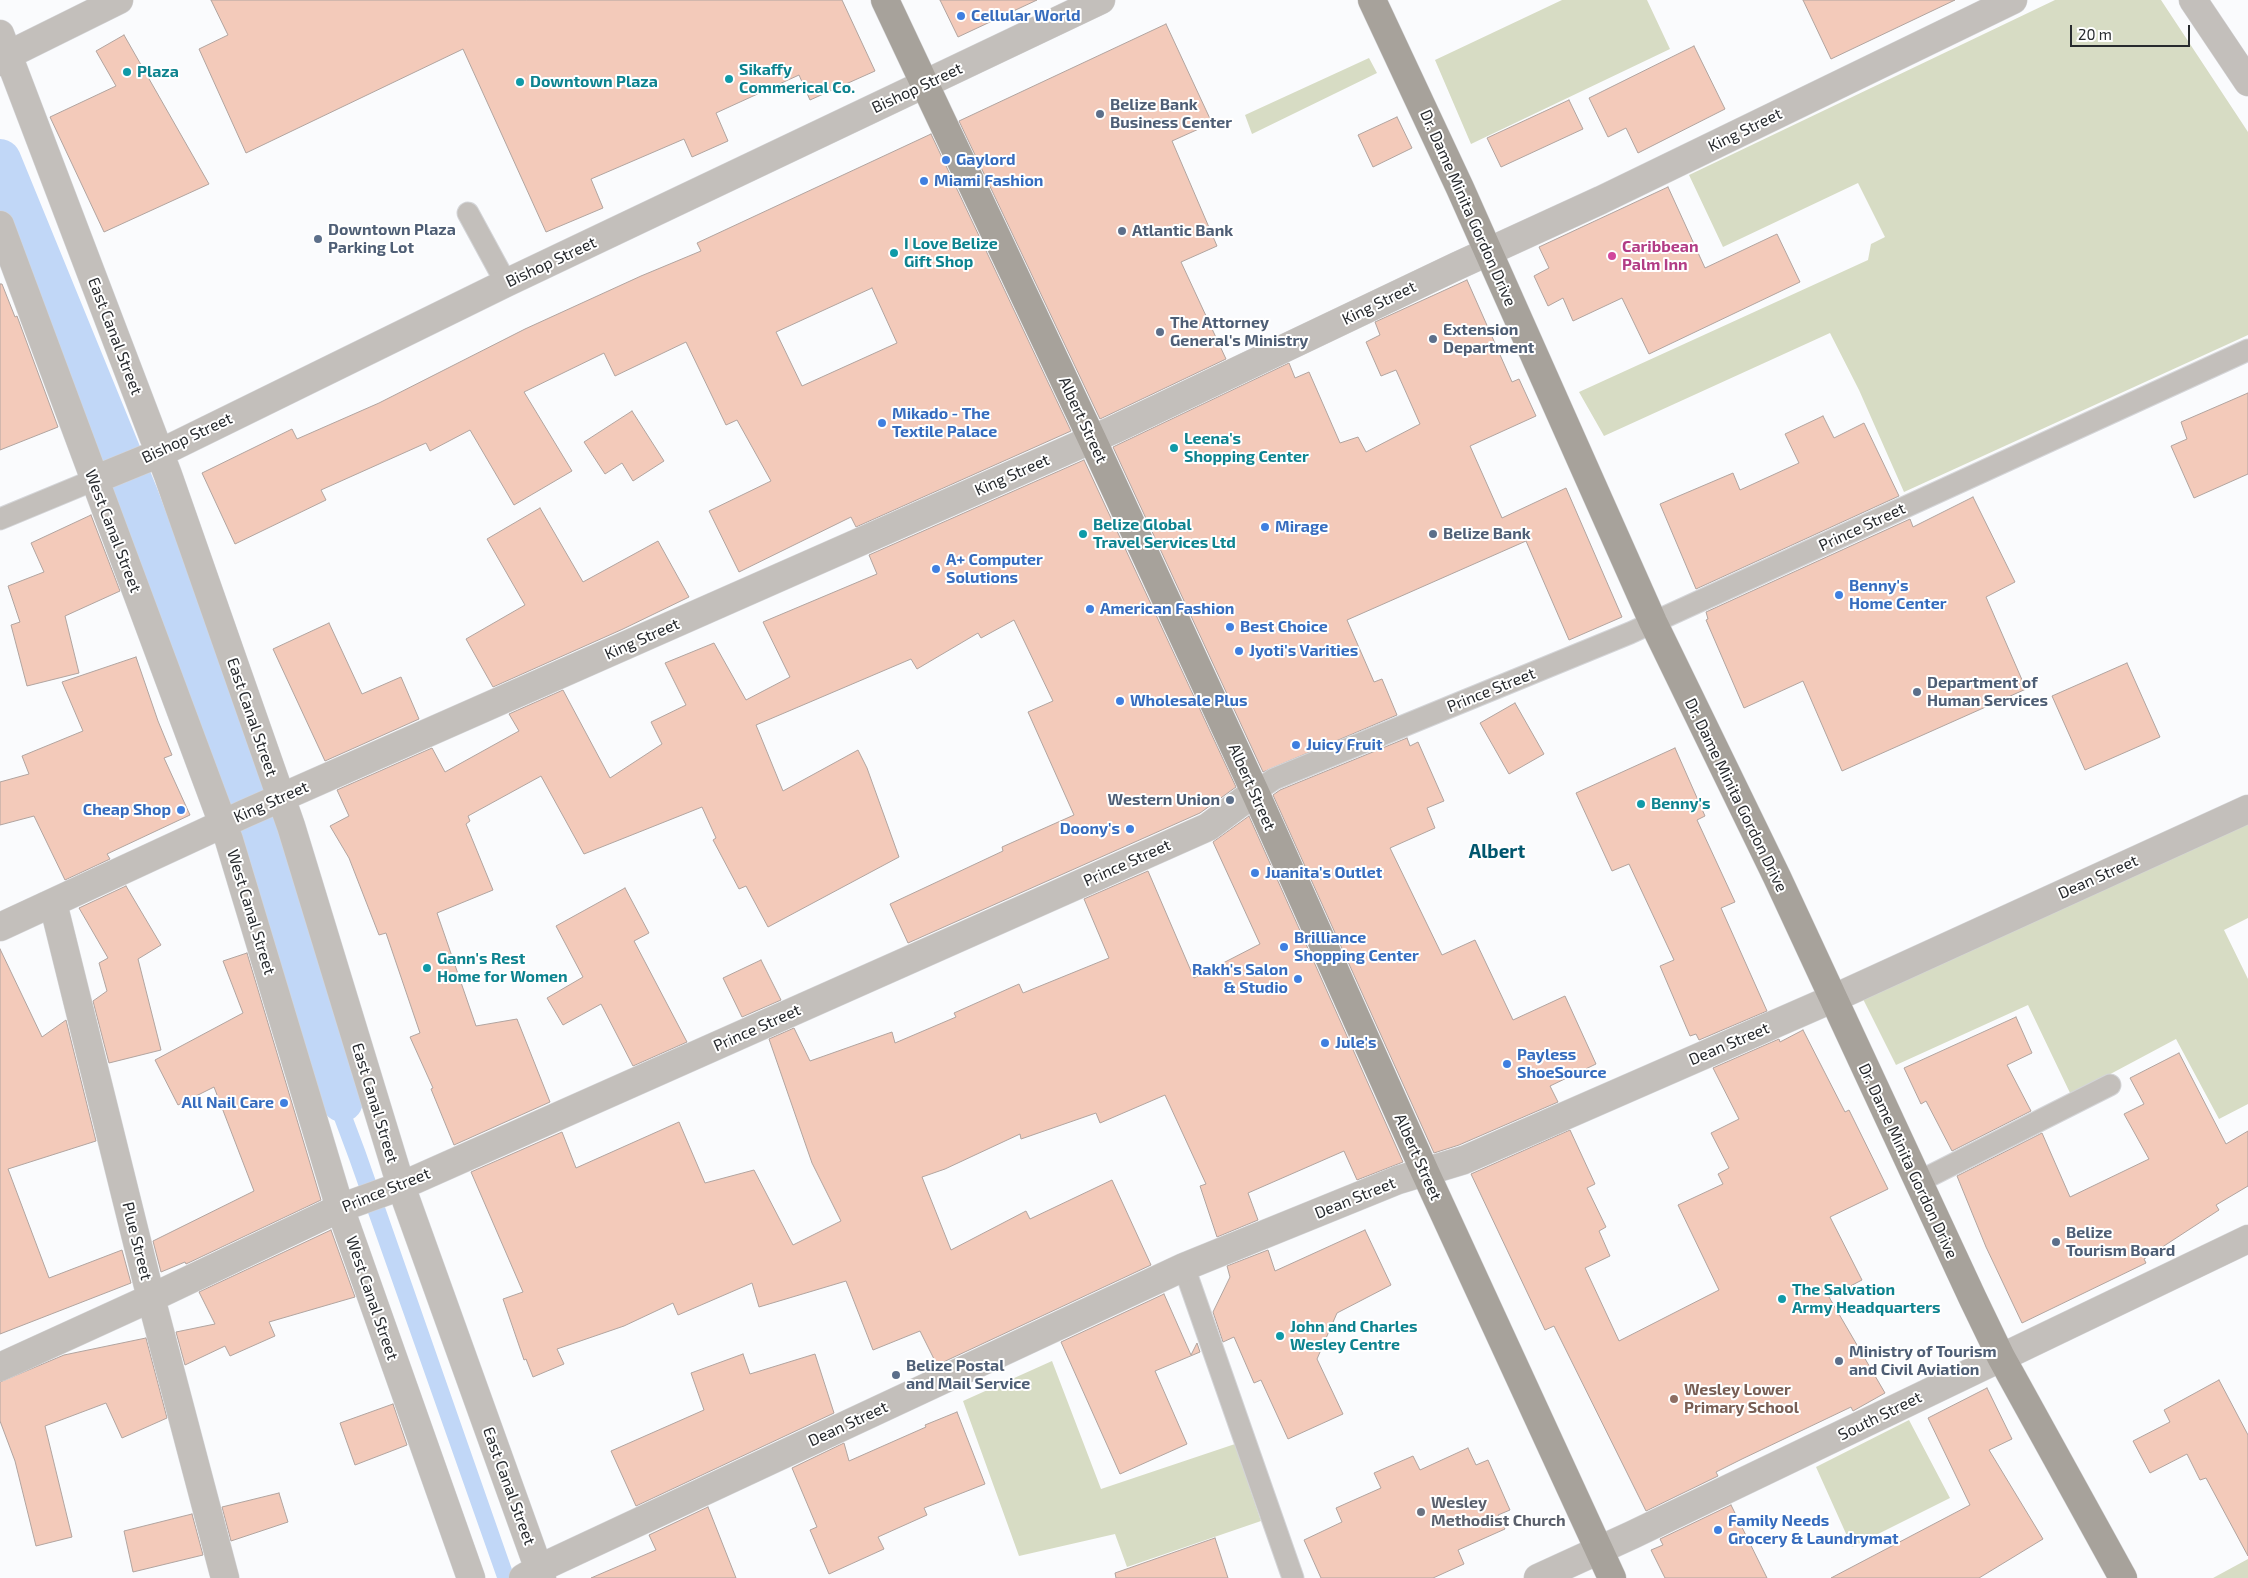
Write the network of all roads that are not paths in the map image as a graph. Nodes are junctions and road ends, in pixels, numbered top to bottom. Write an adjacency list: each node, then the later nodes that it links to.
1 (119, 0): 7 (street)
2 (885, 0): 9 (main road, Albert Street)
3 (1101, 0): 9 (street, Bishop Street)
4 (1372, 0): 12 (main road, Dr. Dame Minita Gordon Drive)
5 (2013, 0): 12 (street, King Street)
6 (2193, 0): 8 (street)
7 (3, 51): 16 (street, East Canal Street)
8 (2248, 82)
9 (924, 84): 13 (street, Bishop Street); 15 (main road, Albert Street)
10 (468, 213): 13 (lane)
11 (0, 225): 16 (street, West Canal Street)
12 (1488, 252): 15 (street, King Street); 18 (main road, Dr. Dame Minita Gordon Drive)
13 (506, 283): 16 (street, Bishop Street)
14 (2248, 350): 18 (lane, Prince Street)
15 (1092, 439): 19 (main road, Albert Street); 21 (street, King Street)
16 (127, 466): 17 (lane, Bishop Street); 21 (street, East Canal Street); 21 (street, West Canal Street)
17 (0, 519)
18 (1653, 622): 19 (lane, Prince Street); 24 (main road, Dr. Dame Minita Gordon Drive)
19 (1255, 792): 26 (main road, Albert Street); 28 (street, Prince Street)
20 (2248, 809): 24 (street, Dean Street)
21 (253, 810): 22 (street, King Street); 28 (street, East Canal Street); 28 (street, West Canal Street)
22 (53, 904): 23 (street, King Street); 31 (street, Plue Street)
23 (0, 927)
24 (1832, 999): 26 (street, Dean Street); 27 (main road, Dr. Dame Minita Gordon Drive)
25 (2110, 1085): 27 (lane)
26 (1425, 1172): 30 (street, Dean Street); 34 (main road, Albert Street)
27 (1918, 1182): 32 (main road, Dr. Dame Minita Gordon Drive)
28 (371, 1197): 31 (street, Prince Street); 35 (street, East Canal Street); 37 (street, West Canal Street)
29 (2248, 1239): 32 (street, South Street)
30 (1184, 1267): 35 (street, Dean Street); 38 (lane)
31 (152, 1298): 33 (street, Prince Street); 36 (street, Plue Street)
32 (2001, 1357): 34 (street, South Street); 41 (main road, Dr. Dame Minita Gordon Drive)
33 (0, 1367)
34 (1599, 1550): 39 (street, South Street); 40 (main road, Albert Street)
35 (534, 1575)
36 (225, 1578)
37 (471, 1578)
38 (1293, 1578)
39 (1538, 1578)
40 (1612, 1578)
41 (2123, 1578)

